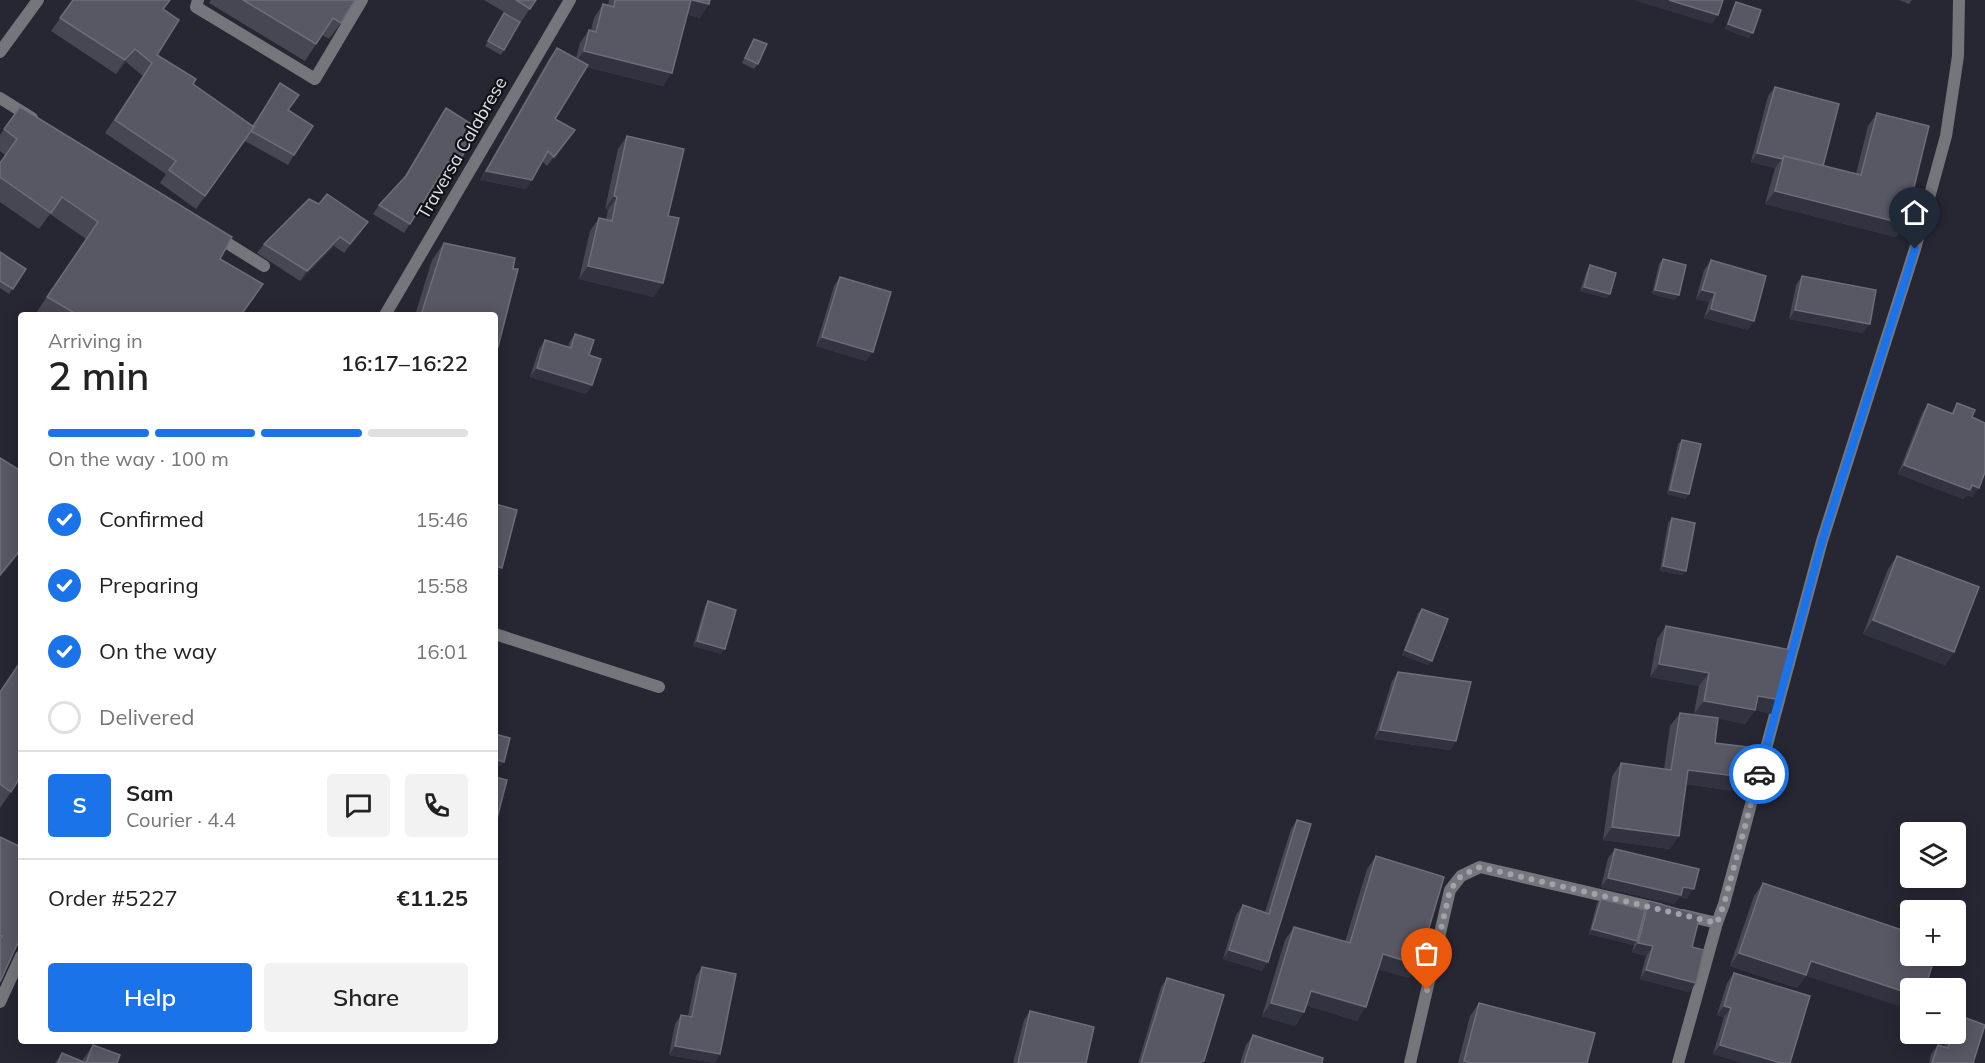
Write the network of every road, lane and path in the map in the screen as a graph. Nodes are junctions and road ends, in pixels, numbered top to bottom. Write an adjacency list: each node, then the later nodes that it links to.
1 (38, 0): 6 (street)
2 (198, 0): 3 (street)
3 (362, 0)
4 (570, 0): 11 (street, Traversa Calabrese)
5 (1959, 0): 14 (street)
6 (0, 52)
7 (0, 98): 8 (street)
8 (39, 123)
9 (205, 229): 10 (street)
10 (264, 266)
11 (387, 312)
12 (498, 635): 13 (street)
13 (658, 687)
14 (1717, 923): 17 (street); 18 (street)
15 (18, 963): 16 (street)
16 (0, 1002)
17 (1410, 1063)
18 (1678, 1063)

